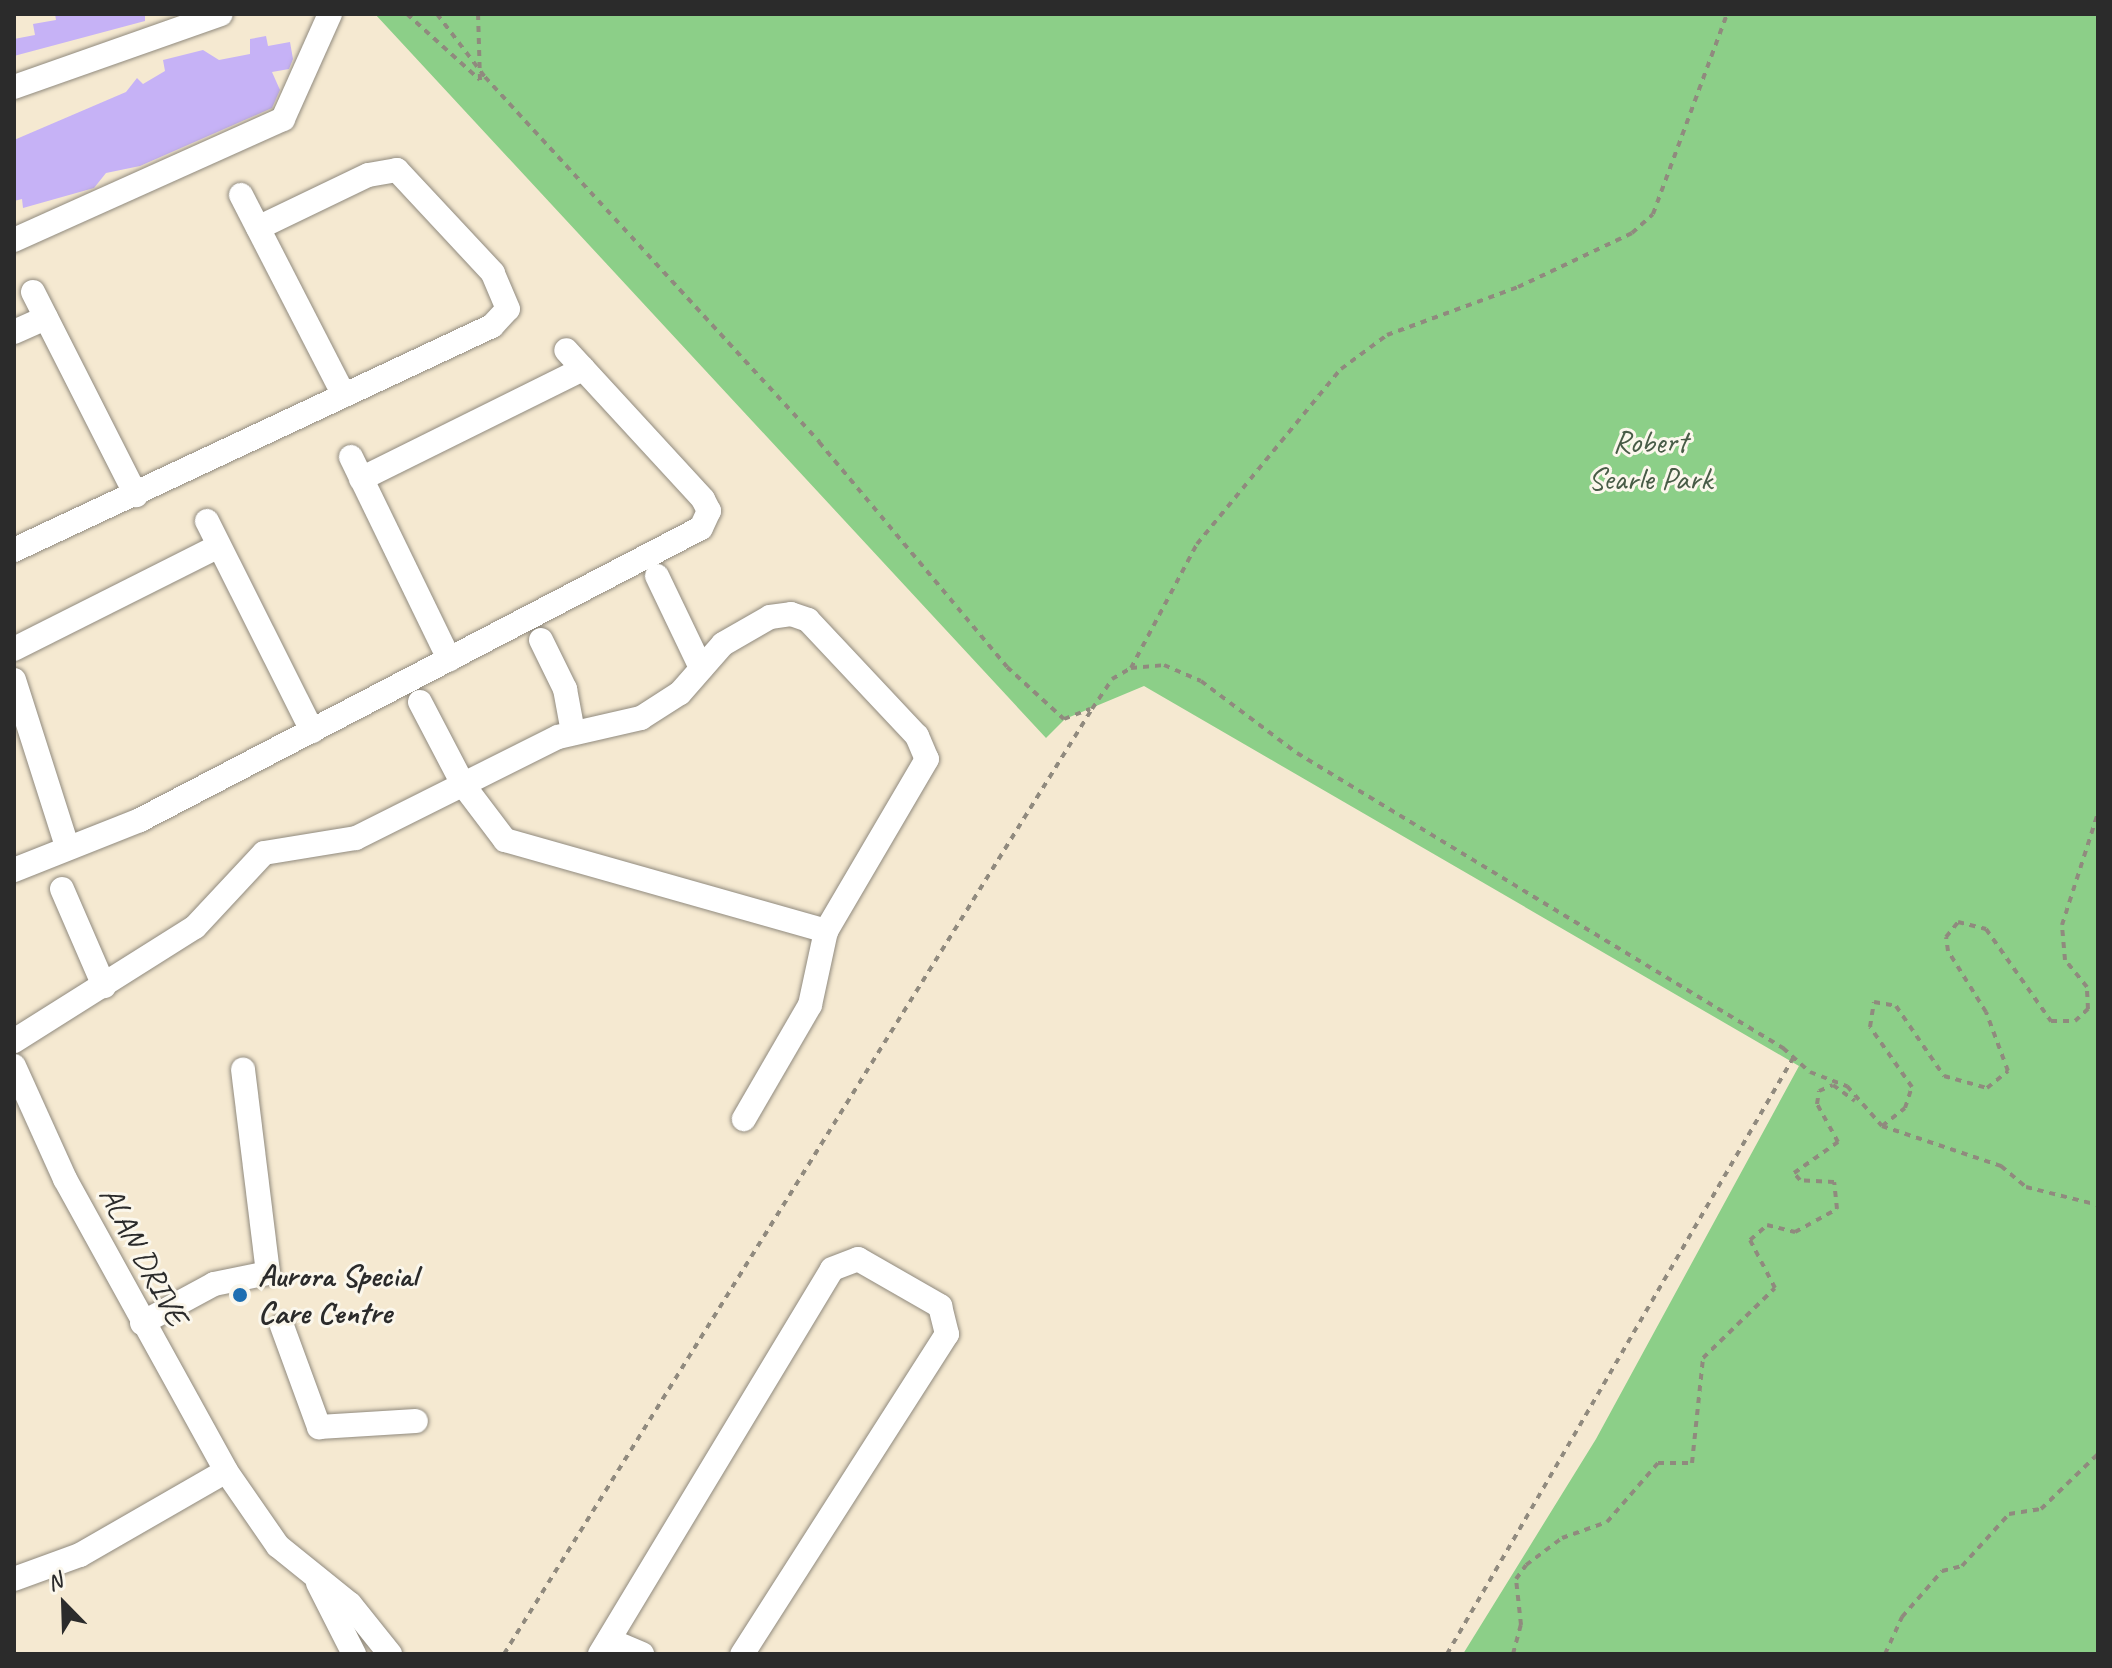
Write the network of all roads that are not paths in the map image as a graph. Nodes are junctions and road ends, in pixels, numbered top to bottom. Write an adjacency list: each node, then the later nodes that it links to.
1 (221, 14): 3 (street)
2 (330, 14): 6 (street)
3 (14, 87)
4 (241, 195): 5 (street)
5 (258, 228): 12 (street); 12 (street)
6 (14, 240)
7 (33, 292): 8 (street)
8 (46, 318): 9 (street); 13 (street)
9 (14, 332)
10 (566, 350): 11 (street)
11 (583, 369): 20 (street); 20 (street)
12 (344, 395): 13 (street)
13 (136, 495): 16 (street)
14 (207, 521): 15 (street)
15 (219, 546): 19 (street); 24 (street)
16 (14, 550)
17 (657, 576): 21 (street)
18 (541, 640): 25 (street)
19 (14, 649)
20 (449, 659): 24 (street)
21 (701, 668): 25 (street); 30 (street)
22 (14, 680): 27 (street)
23 (420, 702): 26 (street)
24 (312, 731): 27 (street)
25 (573, 732): 26 (street)
26 (464, 786): 30 (street); 31 (street)
27 (67, 846): 28 (street)
28 (14, 870)
29 (62, 889): 31 (street)
30 (826, 931): 35 (street)
31 (104, 986): 32 (street)
32 (14, 1041)
33 (14, 1066): 36 (street, ALAN DRIVE)
34 (243, 1070): 36 (street)
35 (744, 1119)
36 (142, 1323): 39 (street, ALAN DRIVE)
37 (282, 1326): 38 (street)
38 (416, 1421)
39 (226, 1471): 40 (street, ALAN DRIVE); 41 (street)
40 (314, 1574): 43 (street); 44 (street, ALAN DRIVE)
41 (14, 1579)
42 (604, 1647): 45 (street); 46 (street)
43 (354, 1654)
44 (390, 1654)
45 (642, 1654)
46 (742, 1654)

